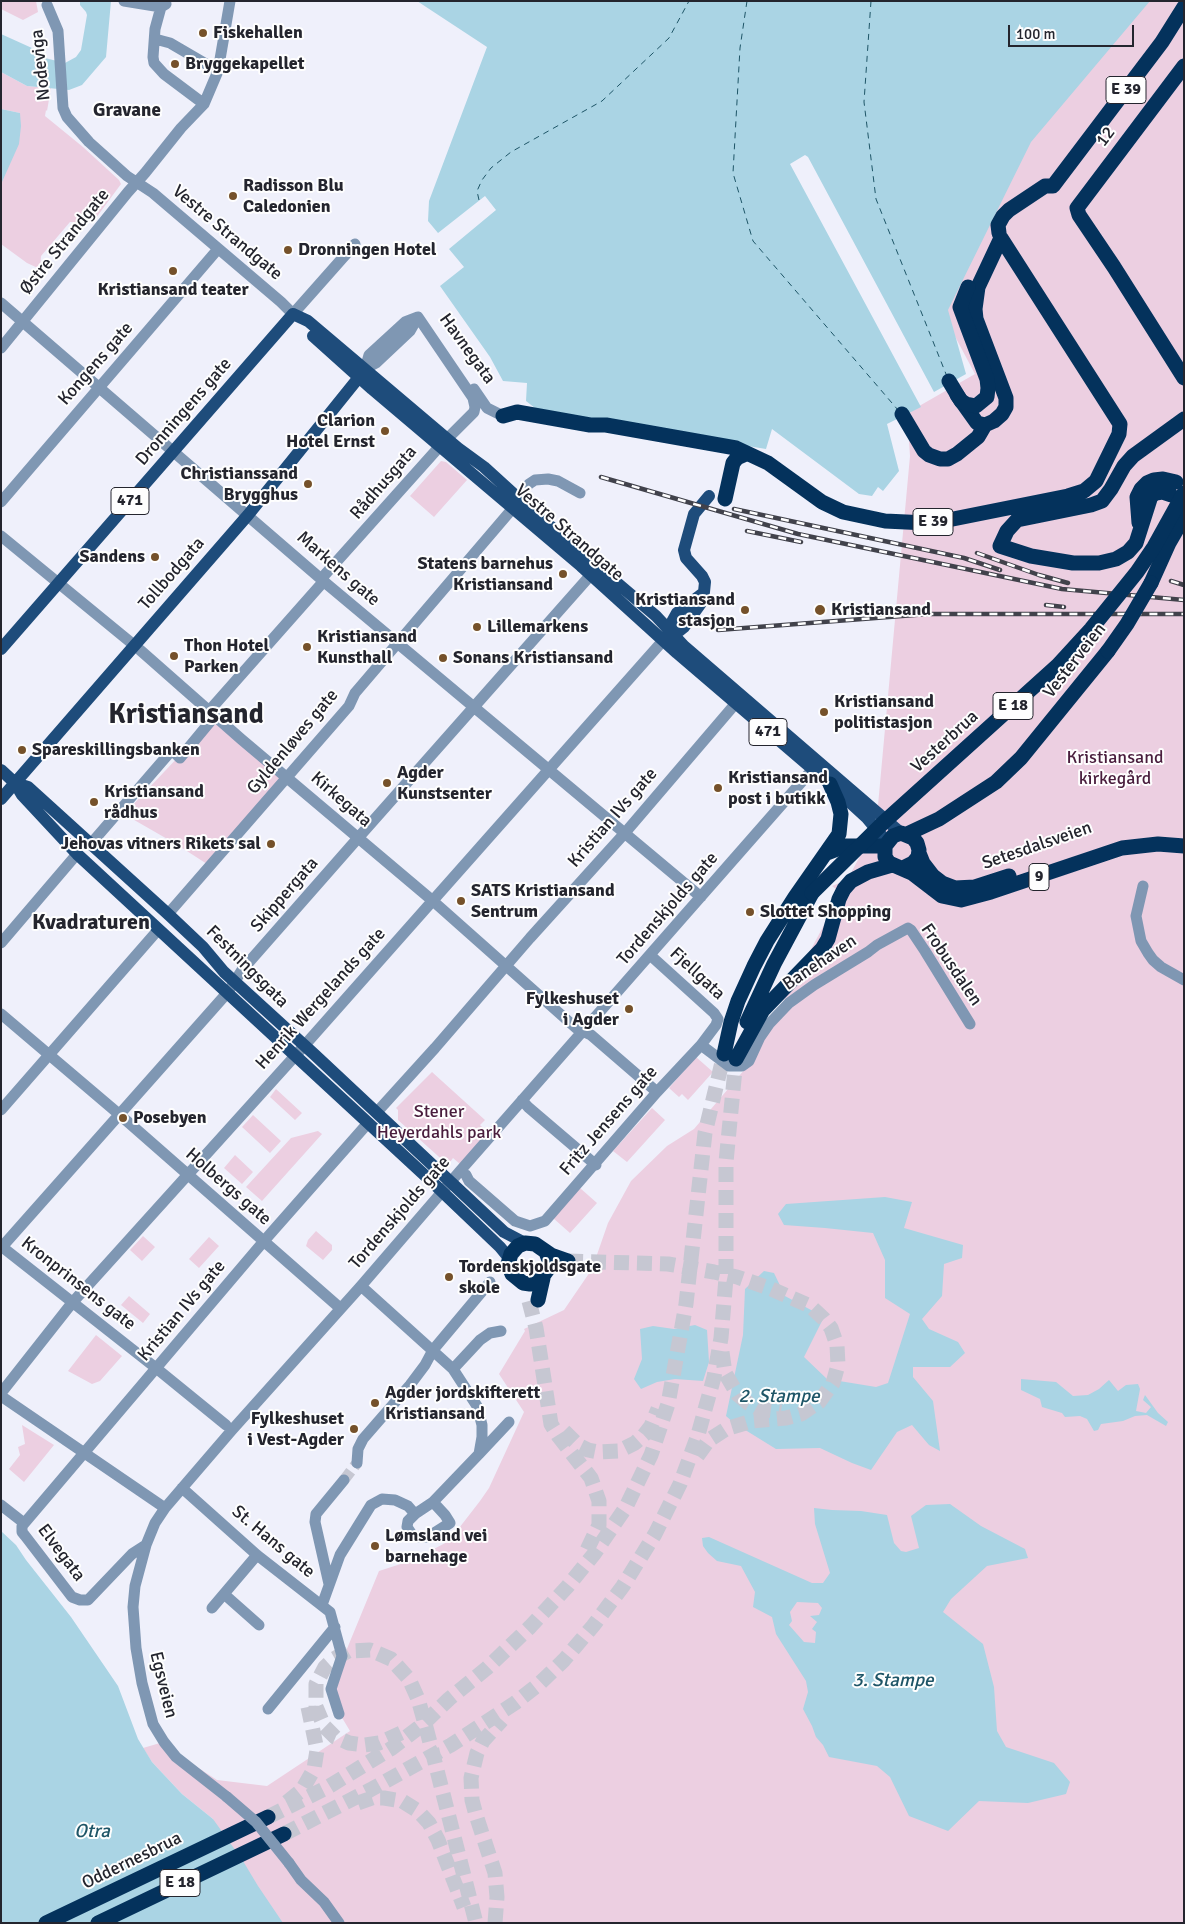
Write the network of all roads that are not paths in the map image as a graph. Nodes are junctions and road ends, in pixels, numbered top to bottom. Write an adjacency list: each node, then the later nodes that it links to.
1 (172, 1): 4 (street)
2 (230, 1): 9 (street)
3 (121, 2): 4 (street)
4 (164, 4): 7 (street)
5 (47, 5): 11 (street, Nodeviga)
6 (1184, 7): 12 (highway, E 39)
7 (155, 39): 9 (street); 10 (street)
8 (1183, 67): 21 (highway, 12 / E 39)
9 (218, 71): 10 (street)
10 (204, 104): 11 (street)
11 (136, 182): 14 (street, Vestre Strandgate); 18 (street, Østre Strandgate)
12 (1000, 235): 27 (highway, E 39); 27 (highway, E 39, bridge); 30 (highway, E 39)
13 (355, 244): 16 (street, Dronningens gate)
14 (218, 249): 16 (street, Vestre Strandgate); 22 (street, Kongens gate)
15 (1, 303): 18 (street, Markens gate)
16 (293, 314): 20 (main road, Vestre Strandgate / 471); 29 (main road, Dronningens gate / 471)
17 (418, 317): 20 (street, Tollbodgata); 23 (street, Havnegata); 25 (street, Havnegata)
18 (23, 321): 19 (street, Østre Strandgate); 22 (street, Markens gate)
19 (1, 348)
20 (362, 373): 28 (main road, Vestre Strandgate / 471); 37 (main road, Tollbodgata)
21 (1184, 378)
22 (99, 387): 29 (street, Markens gate); 35 (street, Kongens gate)
23 (474, 412): 28 (street, Rådhusgata)
24 (902, 414): 27 (highway, E 39)
25 (503, 416): 30 (highway, E 39)
26 (1184, 419): 33 (highway)
27 (984, 425)
28 (444, 442): 36 (main road, Vestre Strandgate / 471); 40 (street, Rådhusgata)
29 (173, 450): 37 (street, Markens gate); 41 (main road, Dronningens gate / 471)
30 (746, 454): 34 (highway)
31 (580, 493): 36 (street, Gyldenløves gate)
32 (709, 496): 42 (main road)
33 (1180, 497): 56 (highway, Vesterveien / E 18, bridge); 86 (highway, Vesterbrua / E 18, bridge)
34 (725, 499)
35 (1, 502)
36 (516, 503): 39 (main road, Vestre Strandgate / 471); 43 (street, Gyldenløves gate)
37 (248, 515): 40 (street, Markens gate); 44 (main road, Tollbodgata)
38 (1, 536): 41 (street, Kirkegata)
39 (594, 571): 42 (main road, Vestre Strandgate / 471); 47 (street, Skippergata)
40 (322, 580): 43 (street, Markens gate); 48 (street, Rådhusgata)
41 (60, 582): 44 (street, Kirkegata); 45 (main road, Dronningens gate / 471)
42 (668, 636): 46 (main road, Vestre Strandgate / 471); 51 (street, Henrik Wergelands gate); 58 (main road, Vestre Strandgate / 471)
43 (398, 644): 47 (street, Markens gate); 52 (street, Gyldenløves gate)
44 (134, 645): 48 (street, Kirkegata); 53 (main road, Tollbodgata)
45 (1, 649)
46 (736, 704): 50 (main road, Vestre Strandgate / 471); 57 (street, Kristian IVs gate)
47 (474, 707): 51 (street, Markens gate); 60 (street, Skippergata)
48 (212, 714): 52 (street, Kirkegata); 61 (street, Rådhusgata)
49 (1, 770): 53 (main road, Festningsgata)
50 (812, 770): 54 (main road, Vestre Strandgate / 471); 69 (street, Tordenskjolds gate)
51 (550, 771): 57 (street, Markens gate); 70 (street, Henrik Wergelands gate)
52 (288, 778): 60 (street, Kirkegata); 71 (street, Gyldenløves gate)
53 (15, 783): 55 (main road, Tollbodgata); 66 (main road, Festningsgata); 71 (main road, Festningsgata)
54 (830, 784): 62 (main road, Vestre Strandgate / 471); 65 (highway)
55 (1, 799)
56 (939, 819): 58 (highway, Vesterveien / E 18); 64 (highway, Vesterveien / E 18)
57 (624, 834): 69 (street, Markens gate); 76 (street, Kristian IVs gate)
58 (904, 834): 62 (highway, E 18); 64 (highway)
59 (1184, 837): 64 (highway, Setesdalsveien / 9)
60 (358, 838): 70 (street, Kirkegata); 78 (street, Skippergata)
61 (95, 839)
62 (886, 844): 65 (highway); 67 (highway)
63 (1184, 846): 67 (highway, Setesdalsveien / 9)
64 (919, 850): 67 (highway, E 18)
65 (826, 853): 86 (highway)
66 (77, 854): 72 (main road, Festningsgata); 74 (street)
67 (897, 866): 86 (highway, E 18)
68 (1143, 886): 77 (street)
69 (701, 897): 75 (street, Tordenskjolds gate)
70 (433, 901): 76 (street, Kirkegata); 83 (street, Henrik Wergelands gate)
71 (168, 914): 78 (main road, Festningsgata)
72 (158, 930): 78 (main road, Festningsgata); 84 (street)
73 (902, 930): 80 (street, Frobusdalen); 82 (street, Banehaven)
74 (1, 943)
75 (650, 955): 81 (street, Tordenskjolds gate); 82 (street, Fjellgata)
76 (506, 965): 81 (street, Kirkegata); 90 (street, Kristian IVs gate)
77 (1184, 980)
78 (231, 987): 83 (main road, Festningsgata); 85 (main road, Festningsgata); 91 (street, Skippergata)
79 (1, 1014): 84 (street, Holbergs gate)
80 (970, 1024)
81 (584, 1031): 87 (street, Kirkegata); 88 (street, Tordenskjolds gate)
82 (701, 1045): 87 (street, Fritz Jensens gate)
83 (304, 1046): 85 (street, Henrik Wergelands gate); 90 (main road, Festningsgata)
84 (50, 1054): 89 (street); 91 (street, Holbergs gate)
85 (295, 1055): 92 (main road, Festningsgata); 94 (street, Henrik Wergelands gate)
86 (730, 1057)
87 (657, 1092): 93 (street, Fritz Jensens gate)
88 (522, 1100): 93 (street); 96 (street, Tordenskjolds gate)
89 (1, 1110)
90 (377, 1112): 96 (main road, Festningsgata)
91 (120, 1115): 94 (street, Holbergs gate); 99 (street, Skippergata)
92 (368, 1123): 96 (main road, Festningsgata); 97 (street, Kristian IVs gate)
93 (596, 1165): 95 (street, Fritz Jensens gate)
94 (187, 1175): 97 (street, Holbergs gate); 106 (street, Henrik Wergelands gate)
95 (466, 1175)
96 (446, 1187): 98 (main road); 101 (main road); 105 (street, Tordenskjolds gate)
97 (264, 1241): 107 (street, Holbergs gate); 110 (street, Kristian IVs gate)
98 (526, 1243): 100 (highway); 101 (highway)
99 (2, 1247): 106 (street, Kronprinsens gate)
100 (546, 1252): 102 (highway); 102 (highway)
101 (509, 1258): 104 (highway)
102 (545, 1275): 104 (highway); 104 (highway)
103 (490, 1282): 109 (street)
104 (520, 1282)
105 (360, 1286): 107 (street, Tordenskjolds gate); 109 (street)
106 (72, 1303): 110 (street, Kronprinsens gate); 112 (street, Henrik Wergelands gate)
107 (340, 1308): 119 (street, Tordenskjolds gate)
108 (501, 1331): 111 (street)
109 (433, 1350): 111 (street); 117 (street)
110 (156, 1368): 114 (street, Kronprinsens gate); 115 (street, Kristian IVs gate)
111 (454, 1369): 116 (street)
112 (1, 1394): 115 (street)
113 (510, 1422): 116 (street)
114 (226, 1425)
115 (83, 1453): 122 (street); 124 (street, Kristian IVs gate)
116 (480, 1454): 120 (street)
117 (357, 1463)
118 (344, 1480): 128 (street)
119 (182, 1488): 122 (street, Tordenskjolds gate); 127 (street, St. Hans gate)
120 (433, 1502): 123 (street); 123 (street)
121 (1, 1505): 124 (street, Elvegata)
122 (165, 1508): 125 (street, Tordenskjolds gate)
123 (415, 1514): 128 (street)
124 (24, 1522): 126 (street, Elvegata)
125 (155, 1523): 126 (street, Egsveien)
126 (146, 1545): 140 (street, Egsveien, bridge)
127 (257, 1555): 129 (street); 130 (street, St. Hans gate)
128 (329, 1584): 130 (street)
129 (224, 1594): 131 (street); 132 (street)
130 (322, 1605): 133 (street, St. Hans gate)
131 (212, 1608)
132 (259, 1625)
133 (335, 1627): 134 (street); 135 (street, St. Hans gate)
134 (268, 1709)
135 (339, 1714)
136 (268, 1817): 138 (highway, Oddernesbrua / E 18)
137 (284, 1834): 139 (highway, E 18)
138 (46, 1923)
139 (98, 1923)
140 (339, 1923)

